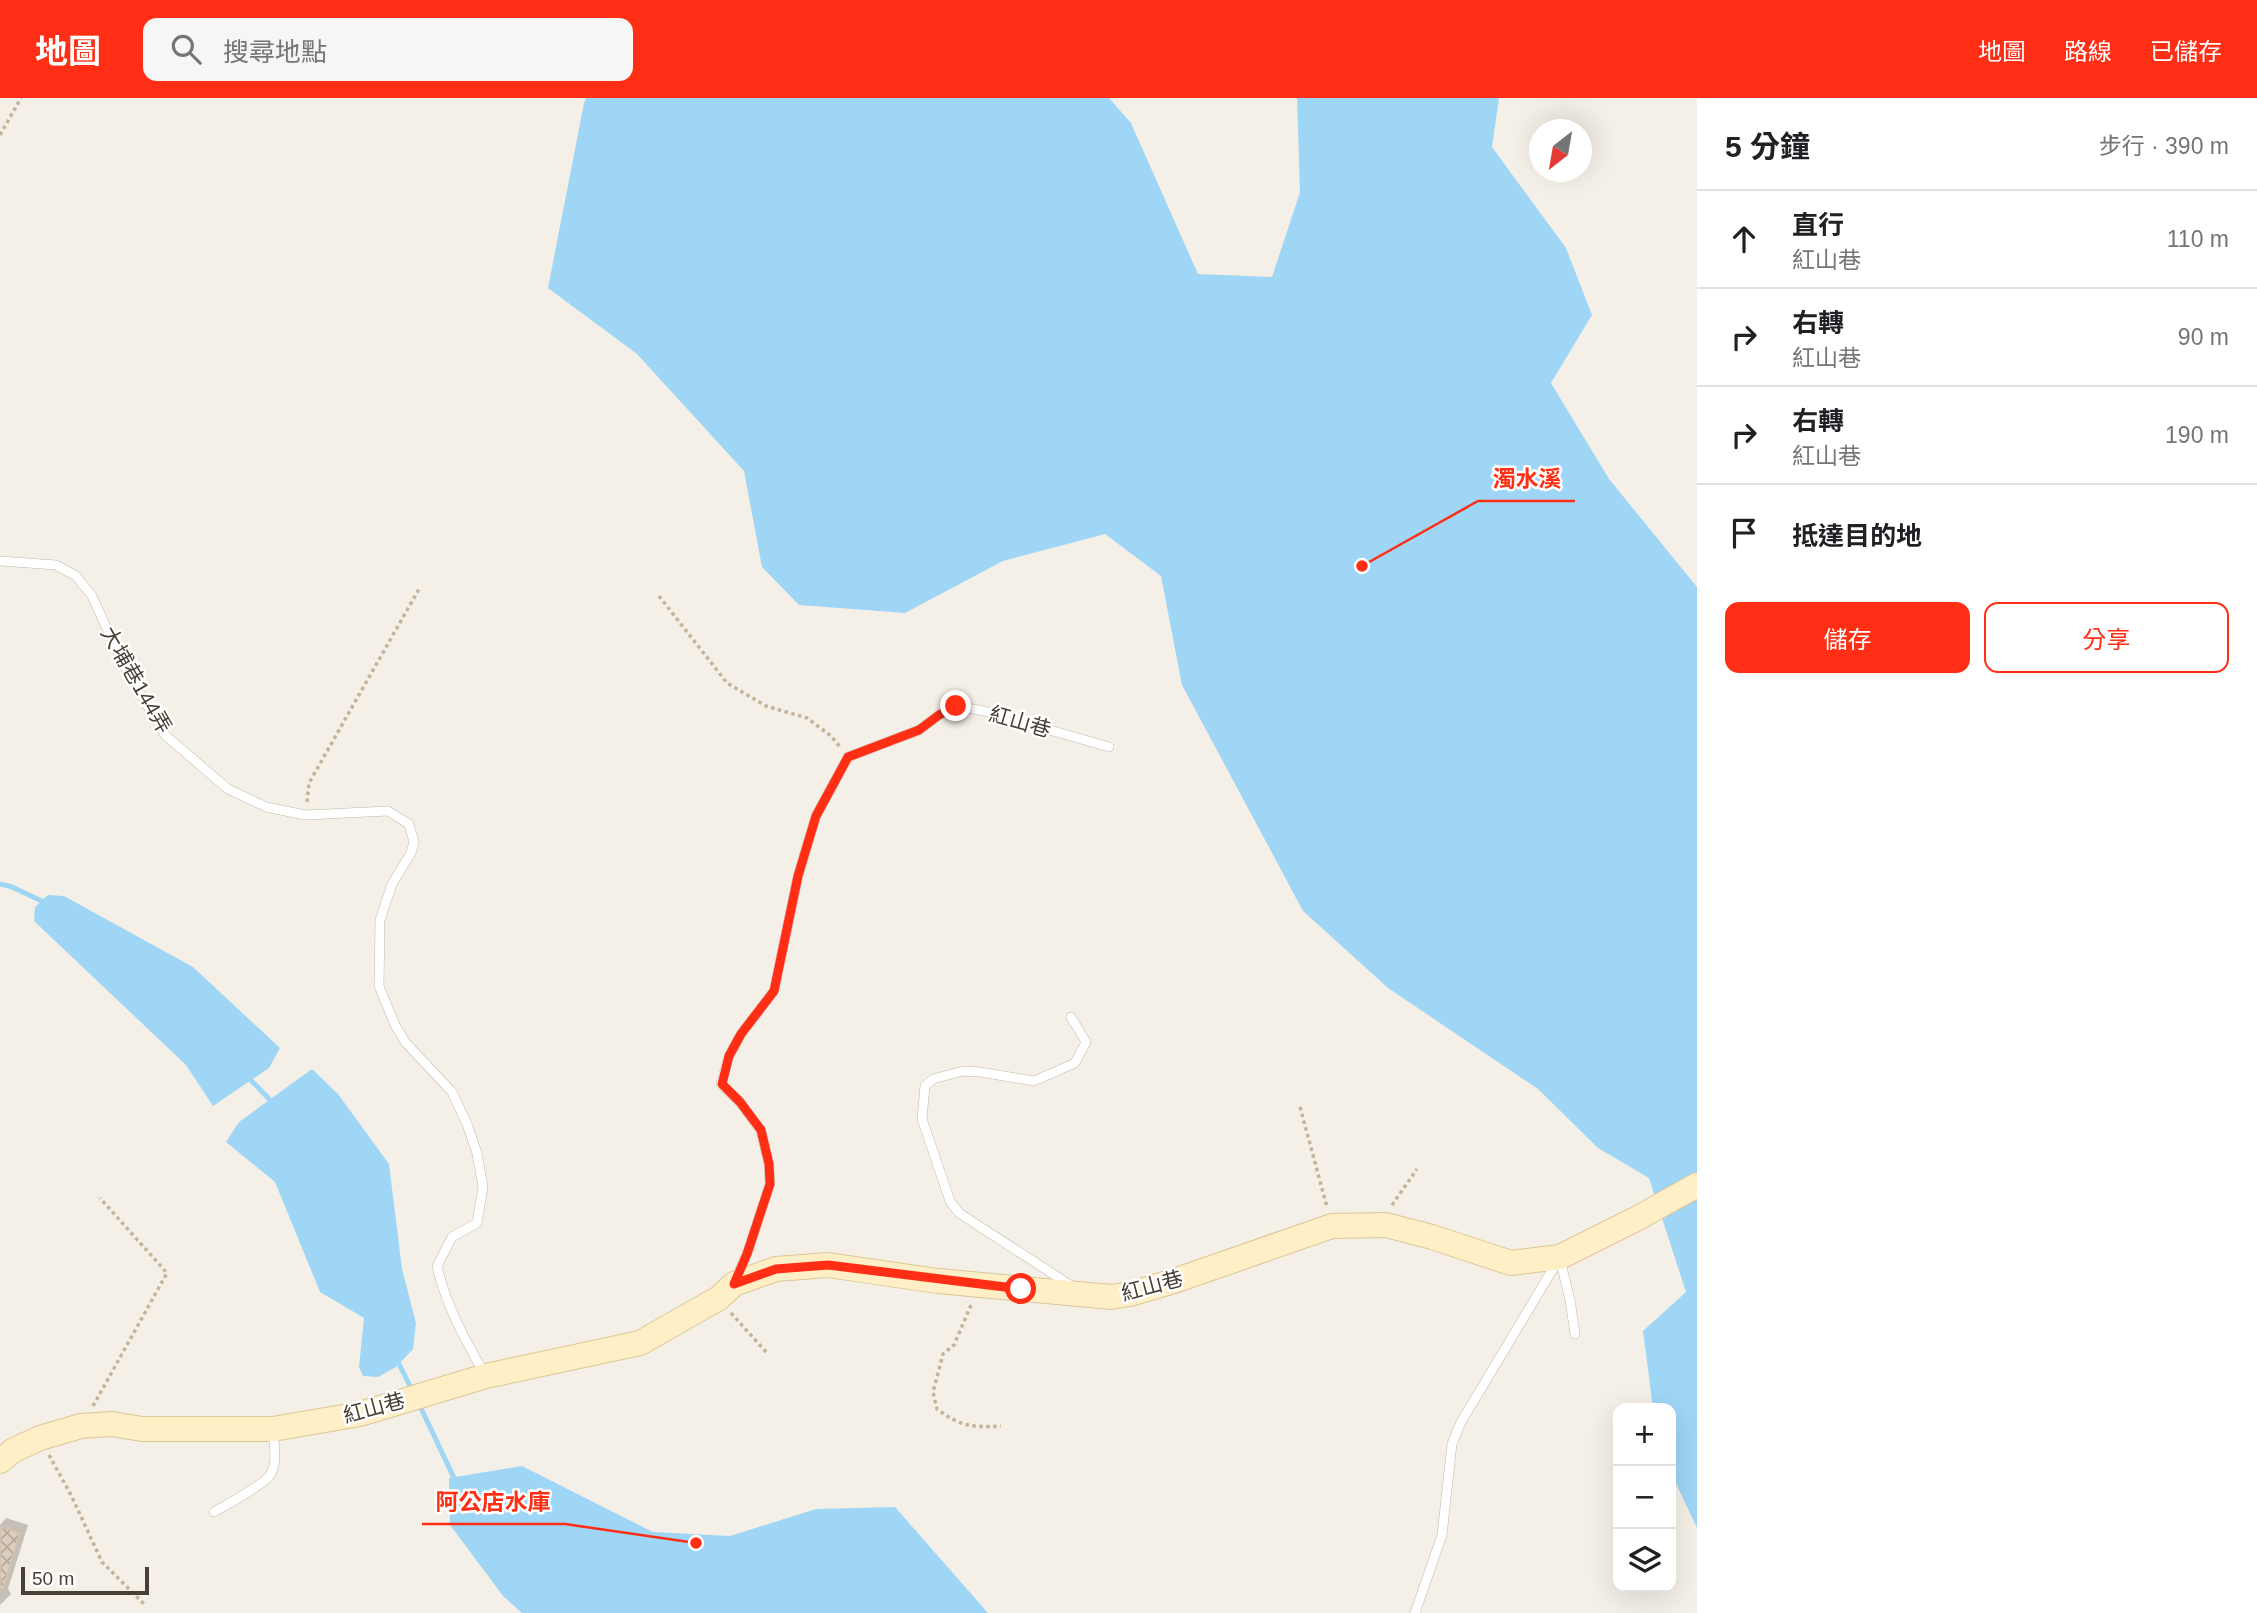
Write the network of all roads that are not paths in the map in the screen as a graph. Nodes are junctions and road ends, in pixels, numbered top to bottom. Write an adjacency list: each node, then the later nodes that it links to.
1 (0, 561): 9 (lane, 大埔巷144弄)
2 (1109, 747): 6 (lane, 紅山巷)
3 (1071, 1017): 7 (lane)
4 (1697, 1185): 5 (street, 紅山巷)
5 (1560, 1257): 7 (street, 紅山巷); 8 (lane); 13 (lane)
6 (726, 1291): 7 (street, 紅山巷); 9 (street, 紅山巷)
7 (1083, 1293)
8 (1575, 1334)
9 (486, 1377): 10 (street, 紅山巷)
10 (273, 1429): 11 (street, 紅山巷); 12 (lane)
11 (0, 1461)
12 (214, 1513)
13 (1416, 1613)

